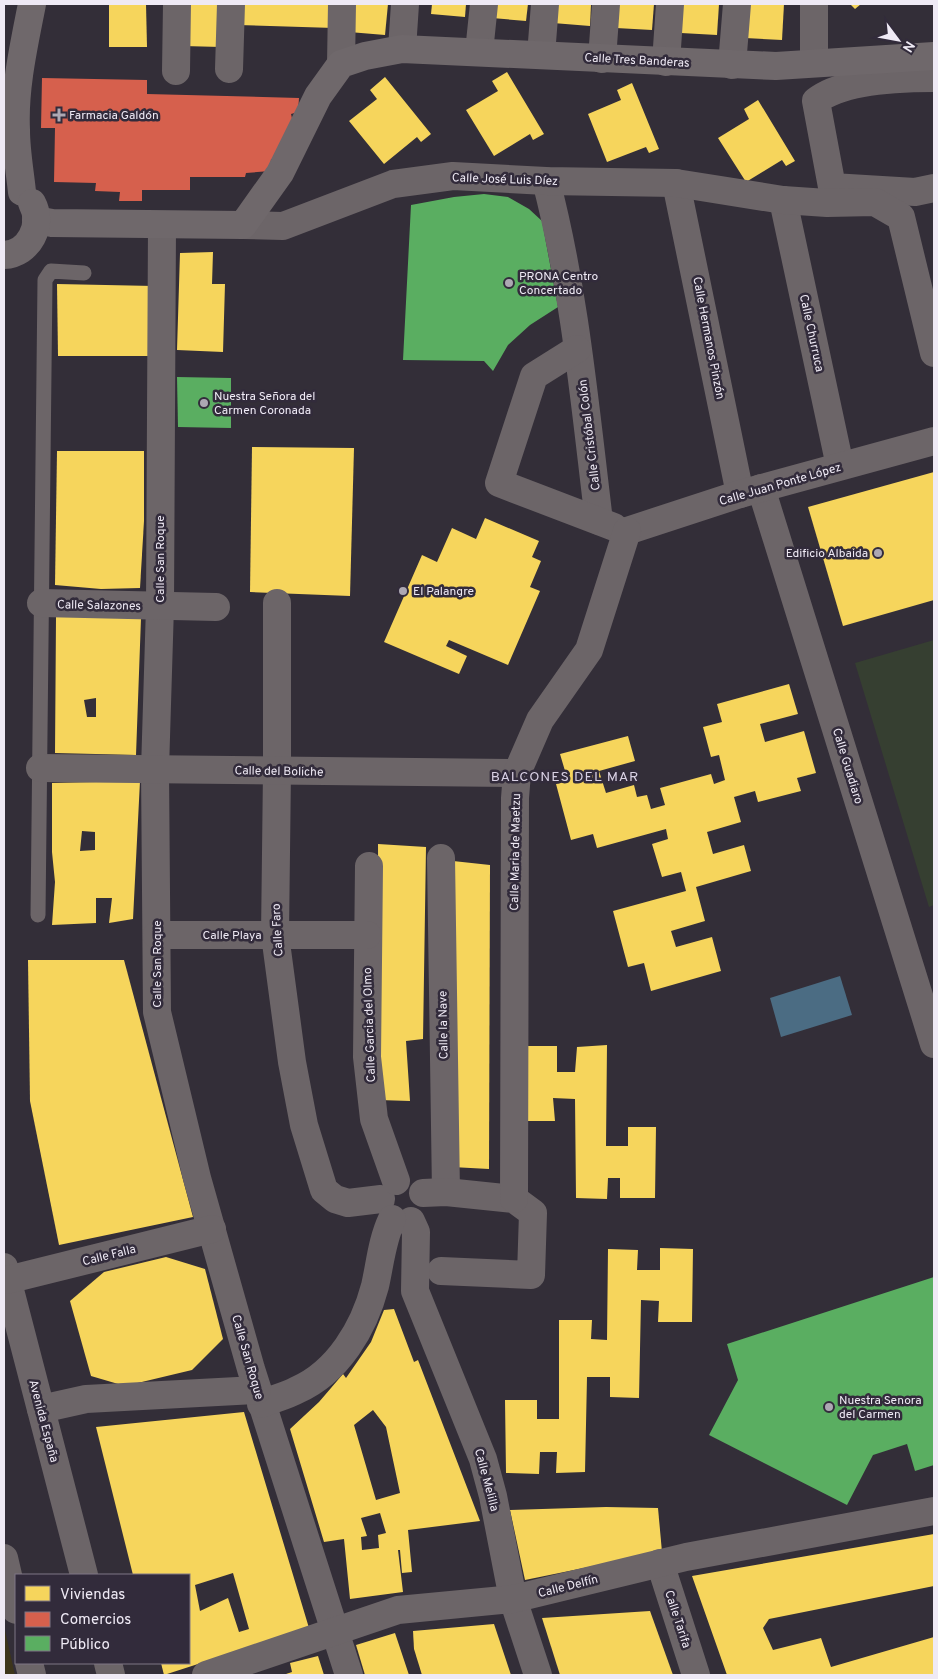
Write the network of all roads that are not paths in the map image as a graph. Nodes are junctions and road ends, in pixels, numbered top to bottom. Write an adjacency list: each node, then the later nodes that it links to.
1 (32, 4): 27 (street)
2 (177, 4): 22 (street)
3 (231, 4): 21 (street)
4 (342, 4): 19 (street)
5 (405, 4): 12 (street)
6 (484, 4): 13 (street)
7 (545, 4): 14 (street)
8 (606, 4): 16 (street)
9 (670, 4): 17 (street)
10 (737, 4): 20 (street)
11 (814, 4): 18 (street)
12 (402, 49): 13 (street, Calle Tres Banderas); 19 (street, Calle Tres Banderas)
13 (479, 52): 14 (street, Calle Tres Banderas)
14 (541, 55): 16 (street, Calle Tres Banderas)
15 (934, 56): 18 (street, Calle Tres Banderas)
16 (602, 59): 17 (street, Calle Tres Banderas)
17 (666, 62): 20 (street, Calle Tres Banderas)
18 (814, 63): 20 (street, Calle Tres Banderas)
19 (341, 64): 30 (street)
20 (732, 65)
21 (229, 69)
22 (176, 71)
23 (934, 78): 26 (street)
24 (546, 181): 25 (street, Calle José Luis Díez); 30 (street, Calle José Luis Díez); 34 (street, Calle Cristóbal Colón)
25 (676, 183): 28 (street, Calle José Luis Díez); 38 (street, Calle Hermanos Pinzón)
26 (934, 188)
27 (13, 189): 29 (street)
28 (784, 200): 35 (street, Calle José Luis Díez); 37 (street, Calle Churruca)
29 (36, 220): 31 (street, Calle José Luis Díez); 32 (street)
30 (244, 225): 31 (street, Calle José Luis Díez)
31 (162, 226): 43 (street, Calle San Roque)
32 (4, 255)
33 (84, 273): 42 (lane)
34 (577, 349): 39 (street, Calle Cristóbal Colón); 39 (street)
35 (934, 353)
36 (934, 441): 37 (street, Calle Juan Ponte López)
37 (840, 466): 38 (street, Calle Juan Ponte López)
38 (751, 491): 40 (street, Calle Juan Ponte López); 55 (street, Calle Guadiaro)
39 (599, 521): 40 (street)
40 (627, 531): 48 (street, Calle Maria de Maetzu)
41 (277, 603): 47 (street, Calle Faro)
42 (41, 604): 43 (street, Calle Salazones); 45 (lane)
43 (160, 606): 44 (street, Calle Salazones); 46 (street, Calle San Roque)
44 (216, 607)
45 (40, 768): 46 (street, Calle del Boliche); 51 (lane)
46 (155, 770): 47 (street, Calle del Boliche); 52 (street, Calle San Roque)
47 (277, 770): 48 (street, Calle del Boliche); 53 (street, Calle Faro)
48 (518, 773): 58 (street, Calle Maria de Maetzu)
49 (441, 858): 56 (street, Calle la Nave)
50 (370, 866): 54 (street, Calle Garcia del Olmo)
51 (38, 915)
52 (157, 935): 53 (street, Calle Playa); 59 (street, Calle San Roque)
53 (275, 935): 54 (street, Calle Playa); 57 (street, Calle Faro)
54 (367, 935): 57 (street, Calle Garcia del Olmo)
55 (934, 1044)
56 (434, 1192): 57 (street, Calle la Nave); 58 (street)
57 (395, 1205): 62 (street); 63 (street, Calle Melilla)
58 (524, 1206): 60 (street, Calle Maria de Maetzu)
59 (212, 1229): 61 (street, Calle Falla); 64 (street, Calle San Roque)
60 (441, 1272)
61 (5, 1274): 65 (street, Avenida España)
62 (374, 1288): 63 (street); 64 (street)
63 (415, 1292): 70 (street, Calle Melilla)
64 (259, 1397): 65 (street); 72 (street, Calle San Roque)
65 (41, 1408): 69 (street, Avenida España)
66 (934, 1511): 68 (street, Calle Delfín)
67 (4, 1558): 71 (street)
68 (660, 1563): 70 (street, Calle Delfín); 76 (street, Calle Tarifa)
69 (84, 1574)
70 (513, 1599): 72 (street, Calle Delfín); 75 (street, Calle Melilla)
71 (15, 1606)
72 (335, 1632): 73 (street, Calle Delfín); 74 (street, Calle San Roque)
73 (206, 1675)
74 (349, 1675)
75 (538, 1675)
76 (696, 1675)

